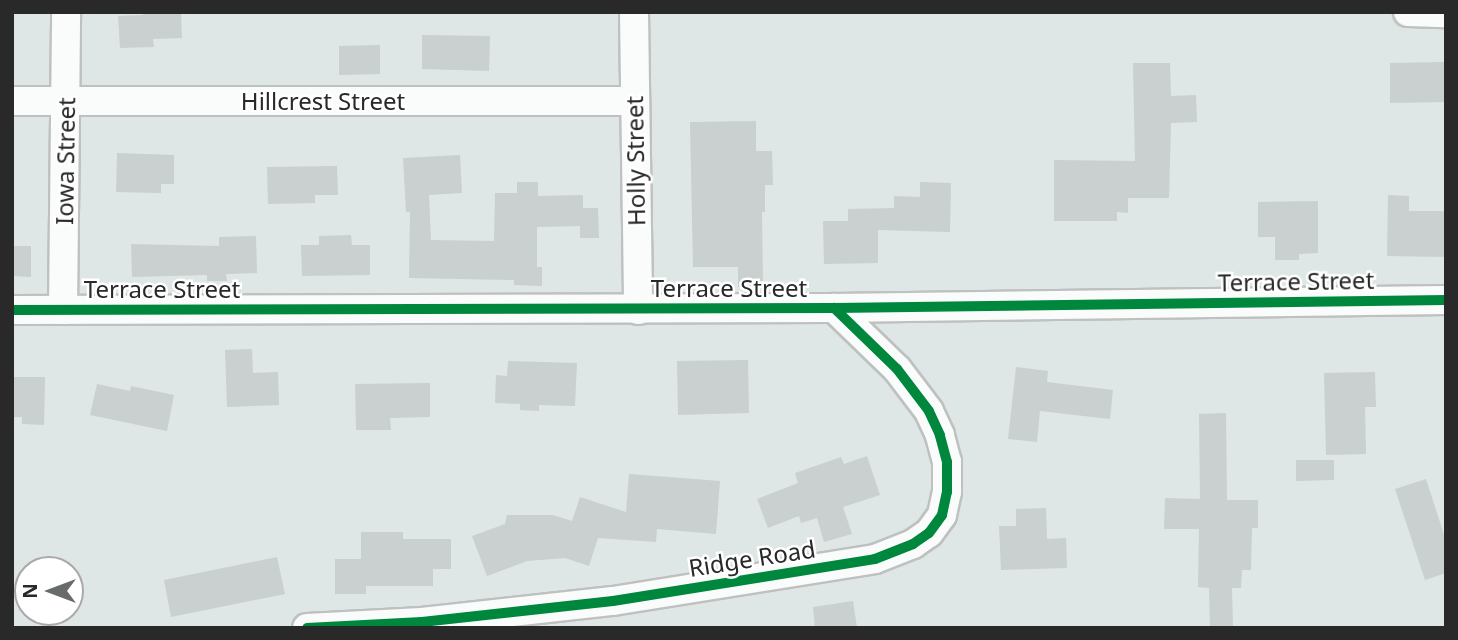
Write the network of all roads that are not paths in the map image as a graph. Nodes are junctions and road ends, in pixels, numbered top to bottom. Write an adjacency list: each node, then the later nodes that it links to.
1 (66, 12): 7 (street, Iowa Street)
2 (634, 12): 6 (street, Holly Street)
3 (1408, 12): 4 (street)
4 (1446, 13)
5 (12, 101): 7 (street, Hillcrest Street)
6 (634, 101): 7 (street, Hillcrest Street); 12 (street, Holly Street)
7 (66, 102): 11 (street, Iowa Street)
8 (1446, 300): 9 (street, Terrace Street)
9 (834, 309): 12 (street, Terrace Street); 13 (street, Ridge Road)
10 (12, 310): 11 (street, Terrace Street)
11 (63, 310): 12 (street, Terrace Street)
12 (638, 310)
13 (307, 628)

